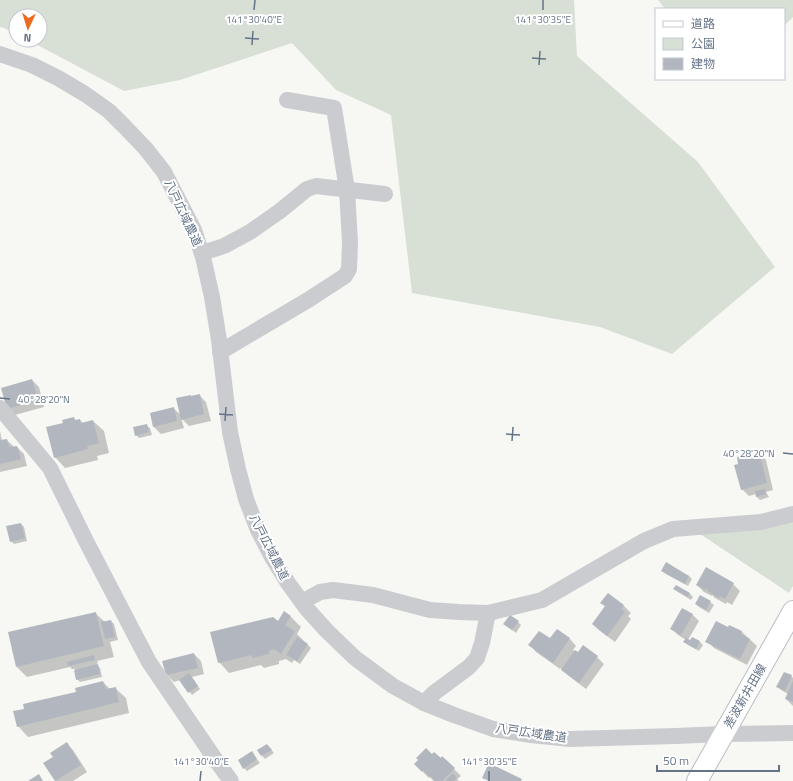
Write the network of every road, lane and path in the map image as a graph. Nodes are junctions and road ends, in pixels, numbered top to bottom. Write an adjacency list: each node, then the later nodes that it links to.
1 (0, 54): 5 (street, 八戸広域農道)
2 (287, 100): 3 (street)
3 (347, 190): 4 (street); 5 (street); 6 (street)
4 (385, 194)
5 (202, 253): 6 (street, 八戸広域農道)
6 (220, 352): 9 (street, 八戸広域農道)
7 (0, 408): 15 (street)
8 (793, 514): 11 (street)
9 (302, 602): 11 (street); 12 (street, 八戸広域農道)
10 (793, 611): 14 (main road, 差波新井田線)
11 (488, 613): 12 (street)
12 (424, 703): 14 (street, 八戸広域農道)
13 (793, 733): 14 (street, 八戸広域農道)
14 (723, 734): 16 (main road, 差波新井田線)
15 (231, 781)
16 (697, 781)

